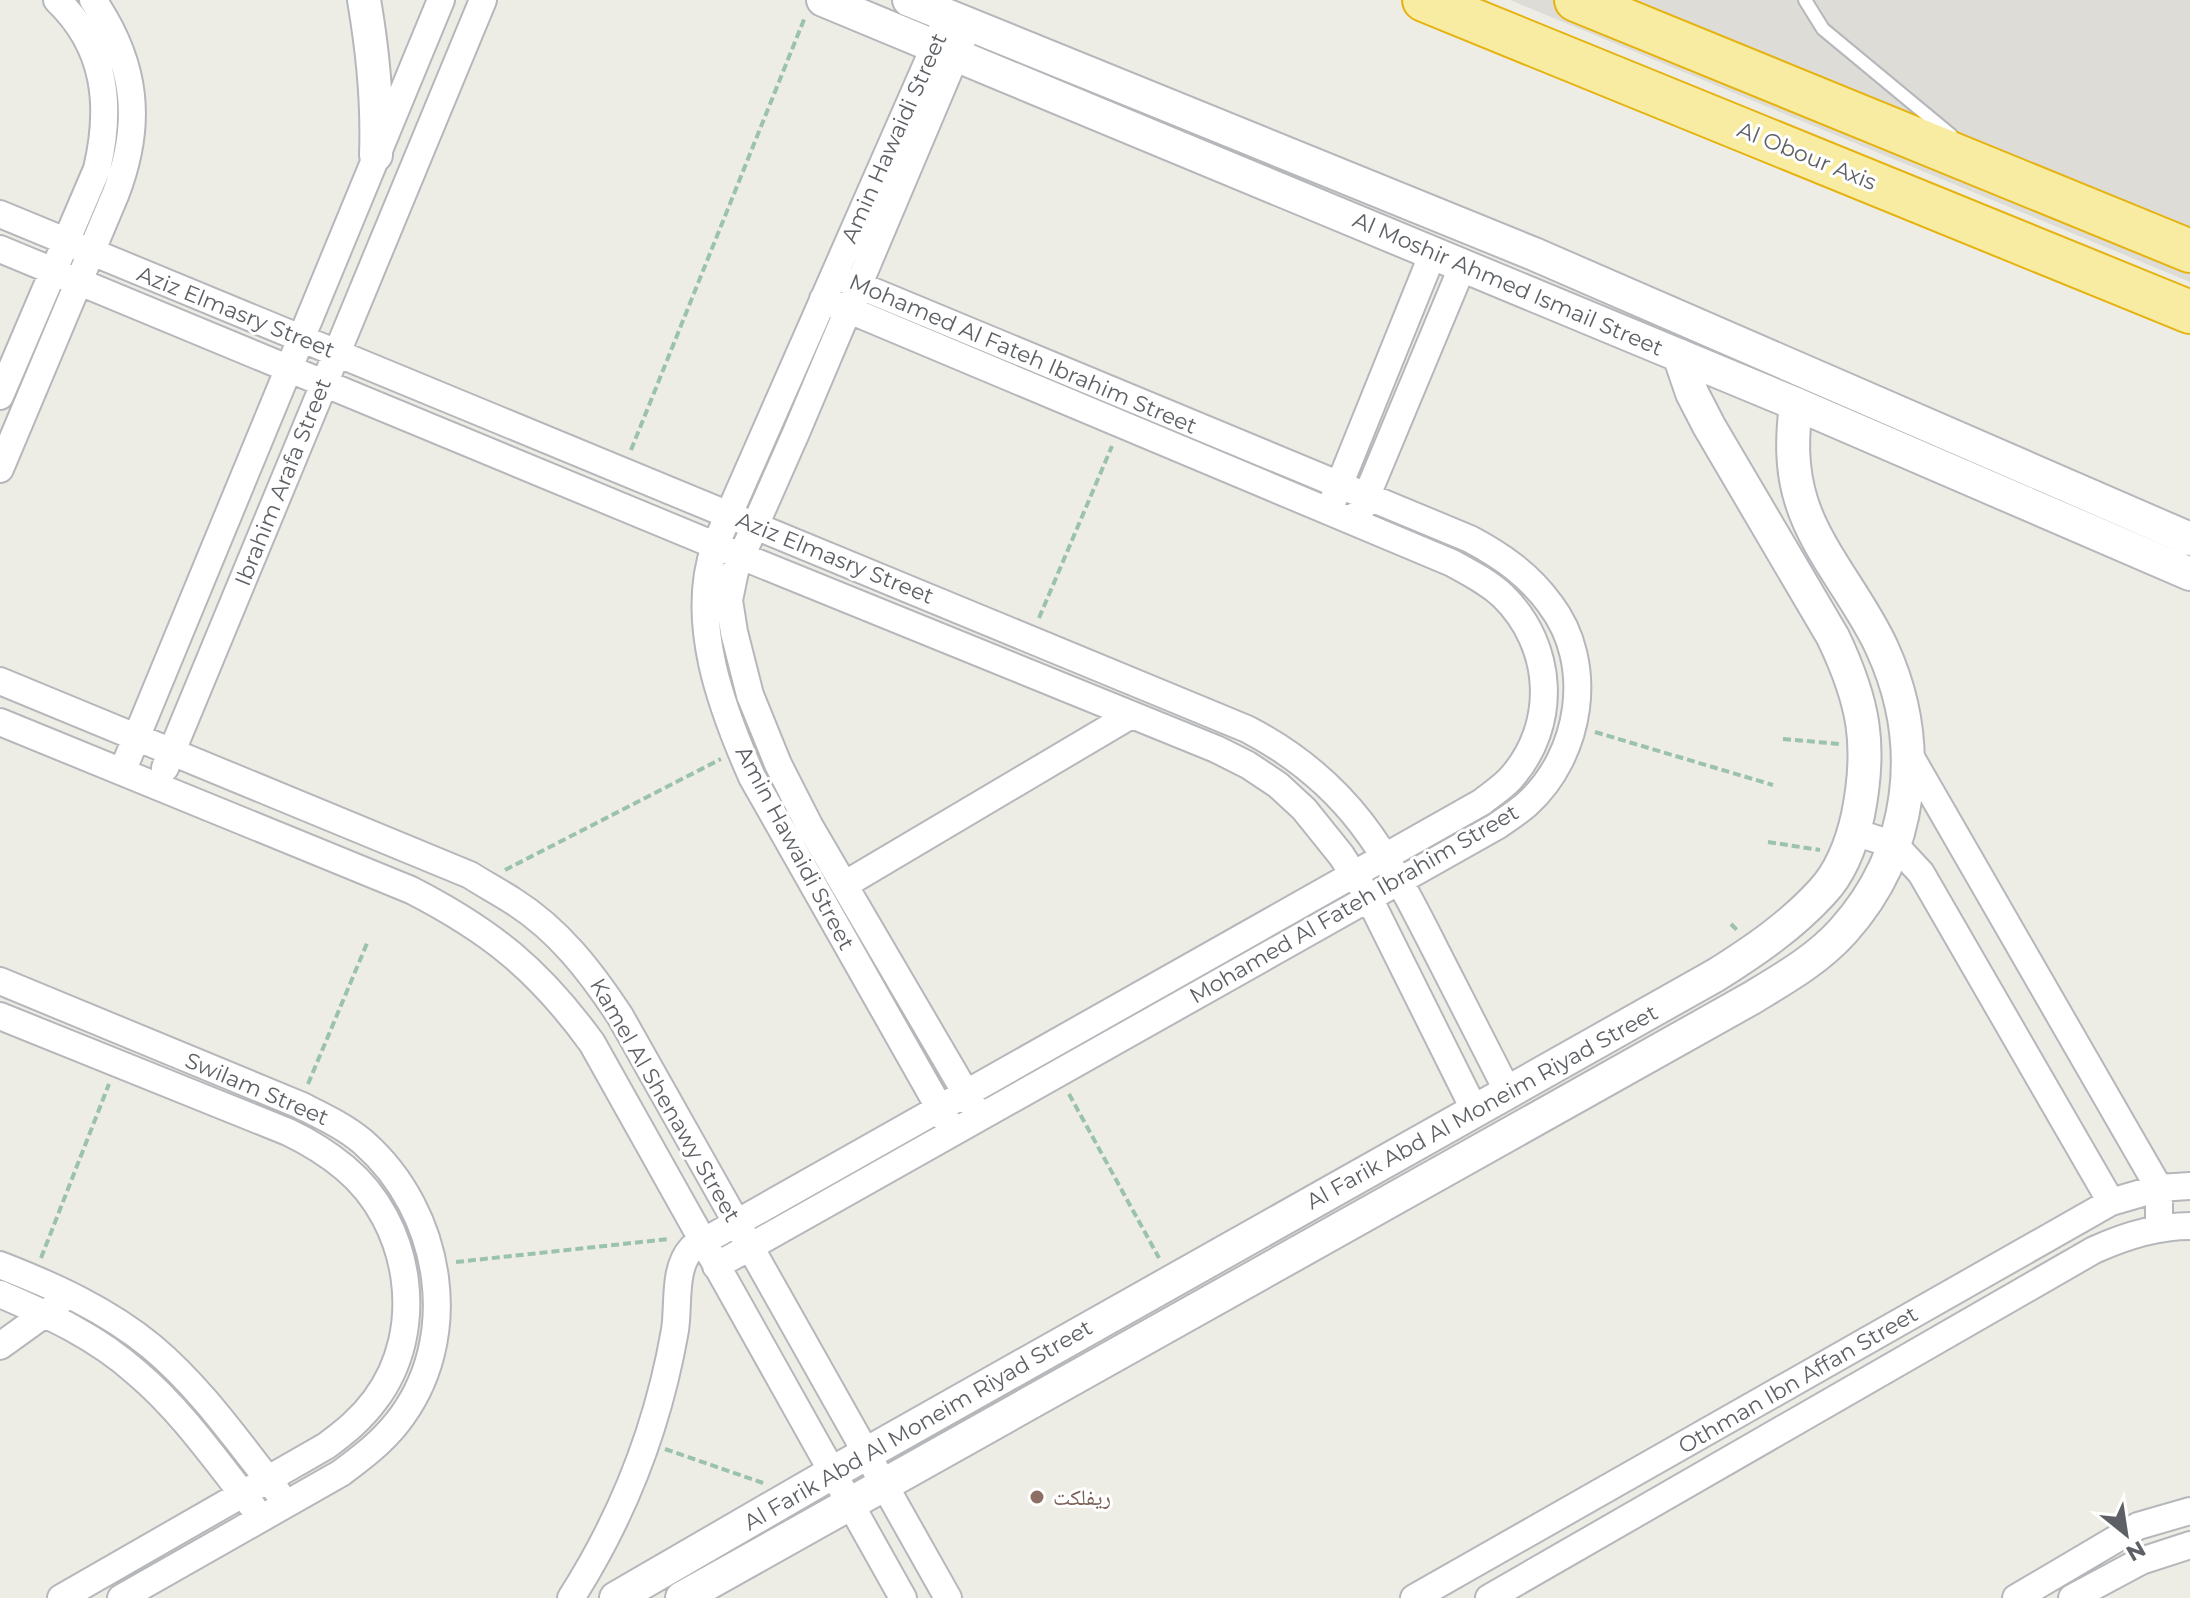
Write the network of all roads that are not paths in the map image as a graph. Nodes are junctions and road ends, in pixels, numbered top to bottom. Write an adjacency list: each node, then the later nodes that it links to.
1 (57, 0): 16 (street)
2 (93, 0): 19 (street)
3 (364, 0): 13 (street)
4 (441, 0): 13 (street, Ibrahim Arafa Street)
5 (483, 0): 31 (street, Ibrahim Arafa Street)
6 (909, 0): 11 (street, Al Moshir Ahmed Ismail Street)
7 (1424, 0): 27 (highway, Al Obour Axis)
8 (1576, 0): 14 (highway)
9 (1805, 0): 14 (lane)
10 (814, 7): 12 (street, Al Moshir Ahmed Ismail Street)
11 (958, 20): 12 (street, Amin Hawaidi Street); 48 (street, Al Moshir Ahmed Ismail Street)
12 (945, 50): 20 (street, Al Moshir Ahmed Ismail Street); 24 (street, Amin Hawaidi Street); 25 (street, Amin Hawaidi Street)
13 (376, 155): 29 (street, Ibrahim Arafa Street)
14 (1990, 169): 18 (highway)
15 (0, 214): 16 (street, Aziz Elmasry Street)
16 (66, 242): 19 (street, Aziz Elmasry Street); 22 (street)
17 (0, 249): 22 (street, Aziz Elmasry Street)
18 (2190, 251)
19 (90, 252): 23 (street); 29 (street, Aziz Elmasry Street)
20 (1433, 253): 21 (street, Al Moshir Ahmed Ismail Street); 33 (street)
21 (1463, 265): 32 (street, Al Moshir Ahmed Ismail Street); 35 (street)
22 (53, 272): 23 (street, Aziz Elmasry Street); 37 (street)
23 (77, 282): 34 (street, Aziz Elmasry Street); 41 (street)
24 (858, 285): 25 (street, Mohamed Al Fateh Ibrahim Street); 26 (street, Amin Hawaidi Street); 28 (street, Mohamed Al Fateh Ibrahim Street)
25 (828, 287): 26 (street, Mohamed Al Fateh Ibrahim Street); 39 (street, Amin Hawaidi Street)
26 (848, 310): 30 (street, Mohamed Al Fateh Ibrahim Street); 40 (street, Amin Hawaidi Street)
27 (2190, 312)
28 (949, 323): 30 (street); 42 (street, Mohamed Al Fateh Ibrahim Street)
29 (301, 339): 31 (street, Aziz Elmasry Street); 34 (street, Ibrahim Arafa Street)
30 (939, 348): 44 (street, Mohamed Al Fateh Ibrahim Street)
31 (336, 353): 36 (street, Ibrahim Arafa Street); 45 (street, Aziz Elmasry Street)
32 (1679, 355): 38 (street, Al Moshir Ahmed Ismail Street); 54 (street, Al Farik Abd Al Moneim Riyad Street)
33 (1389, 362): 35 (street); 42 (street)
34 (288, 369): 36 (street, Aziz Elmasry Street); 57 (street, Ibrahim Arafa Street)
35 (1417, 375): 43 (street)
36 (324, 384): 49 (street, Aziz Elmasry Street); 58 (street, Ibrahim Arafa Street)
37 (0, 396)
38 (1796, 404): 51 (street, Al Moshir Ahmed Ismail Street); 53 (street, Al Farik Abd Al Moneim Riyad Street)
39 (769, 421): 40 (street); 45 (street, Amin Hawaidi Street)
40 (796, 433): 47 (street, Amin Hawaidi Street)
41 (0, 469)
42 (1339, 485): 43 (street, Mohamed Al Fateh Ibrahim Street); 44 (street)
43 (1367, 496): 46 (street); 66 (street, Mohamed Al Fateh Ibrahim Street)
44 (1328, 511): 46 (street, Mohamed Al Fateh Ibrahim Street)
45 (728, 515): 47 (street, Aziz Elmasry Street); 49 (street, Amin Hawaidi Street)
46 (1355, 523): 64 (street, Mohamed Al Fateh Ibrahim Street)
47 (755, 525): 50 (street, Amin Hawaidi Street); 64 (street, Aziz Elmasry Street)
48 (2190, 539)
49 (715, 546): 50 (street, Aziz Elmasry Street); 73 (street, Amin Hawaidi Street)
50 (741, 556): 55 (street, Aziz Elmasry Street); 67 (street, Amin Hawaidi Street)
51 (2190, 574)
52 (0, 681): 57 (street, Kamel Al Shenawy Street)
53 (1900, 694): 54 (street); 59 (street, Al Farik Abd Al Moneim Riyad Street)
54 (1860, 704): 62 (street, Al Farik Abd Al Moneim Riyad Street)
55 (1131, 715): 65 (street, Aziz Elmasry Street); 67 (street)
56 (0, 722): 60 (street, Kamel Al Shenawy Street)
57 (137, 737): 58 (street, Kamel Al Shenawy Street); 60 (street, Ibrahim Arafa Street)
58 (172, 752): 61 (street, Ibrahim Arafa Street); 80 (street, Kamel Al Shenawy Street)
59 (1909, 754): 63 (street, Al Farik Abd Al Moneim Riyad Street); 78 (street)
60 (122, 772): 61 (street, Kamel Al Shenawy Street)
61 (158, 786): 83 (street, Kamel Al Shenawy Street)
62 (1850, 843): 63 (street); 71 (street, Al Farik Abd Al Moneim Riyad Street)
63 (1895, 845): 79 (street); 94 (street, Al Farik Abd Al Moneim Riyad Street)
64 (1386, 856): 65 (street, Mohamed Al Fateh Ibrahim Street); 66 (street, Aziz Elmasry Street)
65 (1354, 874): 68 (street, Aziz Elmasry Street); 72 (street, Mohamed Al Fateh Ibrahim Street)
66 (1401, 880): 68 (street, Mohamed Al Fateh Ibrahim Street); 71 (street, Aziz Elmasry Street)
67 (844, 885): 72 (street, Amin Hawaidi Street)
68 (1369, 898): 74 (street, Aziz Elmasry Street); 75 (street, Mohamed Al Fateh Ibrahim Street)
69 (0, 981): 96 (street, Swilam Street)
70 (0, 1016): 93 (street, Swilam Street)
71 (1508, 1092): 74 (street, Al Farik Abd Al Moneim Riyad Street)
72 (966, 1093): 73 (street, Mohamed Al Fateh Ibrahim Street); 75 (street, Amin Hawaidi Street)
73 (939, 1108): 76 (street, Amin Hawaidi Street); 80 (street, Mohamed Al Fateh Ibrahim Street)
74 (1475, 1111): 91 (street, Al Farik Abd Al Moneim Riyad Street)
75 (980, 1117): 76 (street, Mohamed Al Fateh Ibrahim Street)
76 (953, 1132): 84 (street, Mohamed Al Fateh Ibrahim Street)
77 (2190, 1186): 78 (street, Othman Ibn Affan Street)
78 (2159, 1188): 79 (street, Othman Ibn Affan Street); 82 (street)
79 (2111, 1202): 101 (street, Othman Ibn Affan Street)
80 (737, 1223): 83 (street, Mohamed Al Fateh Ibrahim Street); 84 (street, Kamel Al Shenawy Street)
81 (2190, 1226): 82 (street, Othman Ibn Affan Street)
82 (2159, 1228): 111 (street, Othman Ibn Affan Street)
83 (701, 1239): 86 (street, Kamel Al Shenawy Street); 105 (street)
84 (750, 1247): 86 (street, Mohamed Al Fateh Ibrahim Street); 91 (street, Kamel Al Shenawy Street)
85 (0, 1265): 88 (street)
86 (716, 1266): 92 (street, Kamel Al Shenawy Street)
87 (0, 1294): 89 (street)
88 (68, 1294): 89 (street); 93 (street)
89 (47, 1314): 90 (street); 95 (street)
90 (0, 1346)
91 (866, 1453): 92 (street, Al Farik Abd Al Moneim Riyad Street); 94 (street, Kamel Al Shenawy Street)
92 (832, 1473): 97 (street, Kamel Al Shenawy Street); 106 (street, Al Farik Abd Al Moneim Riyad Street)
93 (268, 1480): 95 (street, Swilam Street); 96 (street)
94 (883, 1483): 97 (street, Al Farik Abd Al Moneim Riyad Street); 109 (street, Kamel Al Shenawy Street)
95 (243, 1494): 99 (street); 103 (street, Swilam Street)
96 (287, 1503): 99 (street, Swilam Street)
97 (849, 1503): 107 (street, Al Farik Abd Al Moneim Riyad Street); 108 (street, Kamel Al Shenawy Street)
98 (2190, 1511): 112 (street)
99 (262, 1518): 104 (street, Swilam Street)
100 (2190, 1545): 113 (street)
101 (1472, 1565): 102 (street, Othman Ibn Affan Street); 111 (street)
102 (1453, 1588): 110 (street, Othman Ibn Affan Street)
103 (61, 1598)
104 (121, 1598)
105 (571, 1598)
106 (616, 1598)
107 (682, 1598)
108 (903, 1598)
109 (948, 1598)
110 (1414, 1598)
111 (1490, 1598)
112 (2016, 1598)
113 (2072, 1598)

